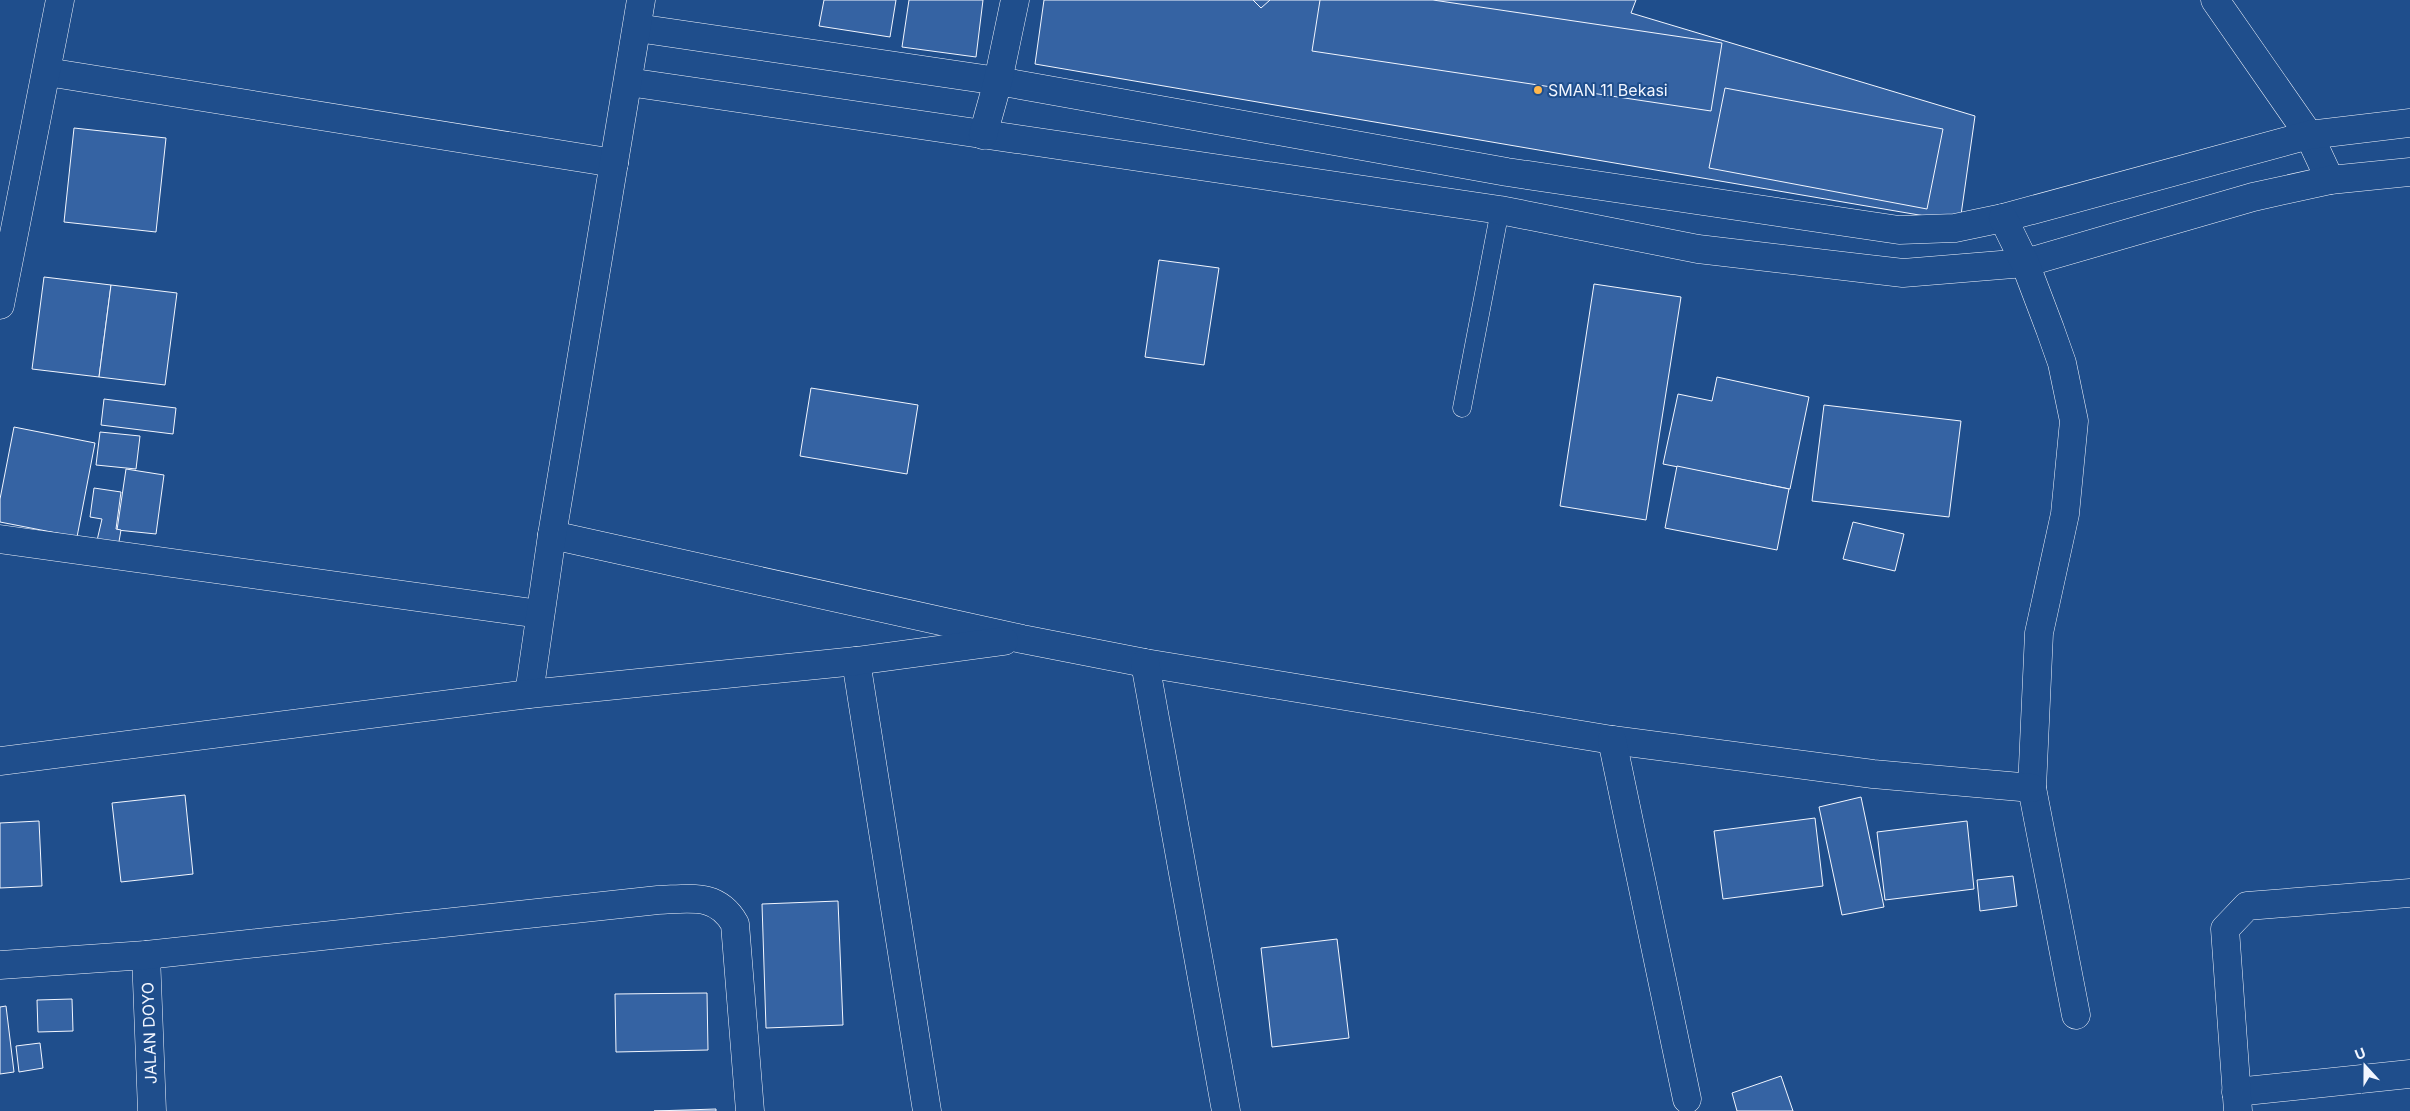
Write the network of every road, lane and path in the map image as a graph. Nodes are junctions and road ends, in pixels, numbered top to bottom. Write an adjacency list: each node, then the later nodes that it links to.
1 (60, 0): 6 (street)
2 (642, 0): 5 (street)
3 (1015, 0): 7 (street)
4 (2216, 0): 11 (street)
5 (637, 28): 7 (street); 8 (street)
6 (47, 72): 12 (street); 19 (street)
7 (998, 81): 10 (street); 13 (street)
8 (628, 82): 10 (street); 12 (street)
9 (2410, 123): 11 (street)
10 (983, 135): 16 (street)
11 (2309, 135): 15 (street); 17 (street)
12 (614, 163): 21 (street)
13 (1506, 172): 16 (street); 17 (street)
14 (2410, 172): 15 (street)
15 (2330, 180): 18 (street)
16 (1500, 210): 18 (street); 20 (lane)
17 (2003, 218): 18 (street)
18 (2025, 264): 30 (street)
19 (0, 305)
20 (1462, 408)
21 (552, 535): 23 (street); 24 (street)
22 (0, 539): 23 (street)
23 (540, 614): 27 (street)
24 (1022, 639): 25 (street); 26 (street)
25 (856, 661): 27 (street); 40 (street)
26 (1145, 663): 28 (street); 41 (street)
27 (529, 694): 29 (street)
28 (1612, 740): 30 (street); 36 (street)
29 (0, 761)
30 (2032, 788): 34 (street)
31 (2410, 893): 37 (street)
32 (146, 954): 33 (street); 38 (street, JALAN DOYO); 39 (street)
33 (0, 965)
34 (2076, 1015)
35 (2410, 1074): 37 (street)
36 (1687, 1099)
37 (2237, 1101)
38 (152, 1111)
39 (750, 1111)
40 (927, 1111)
41 (1226, 1111)

